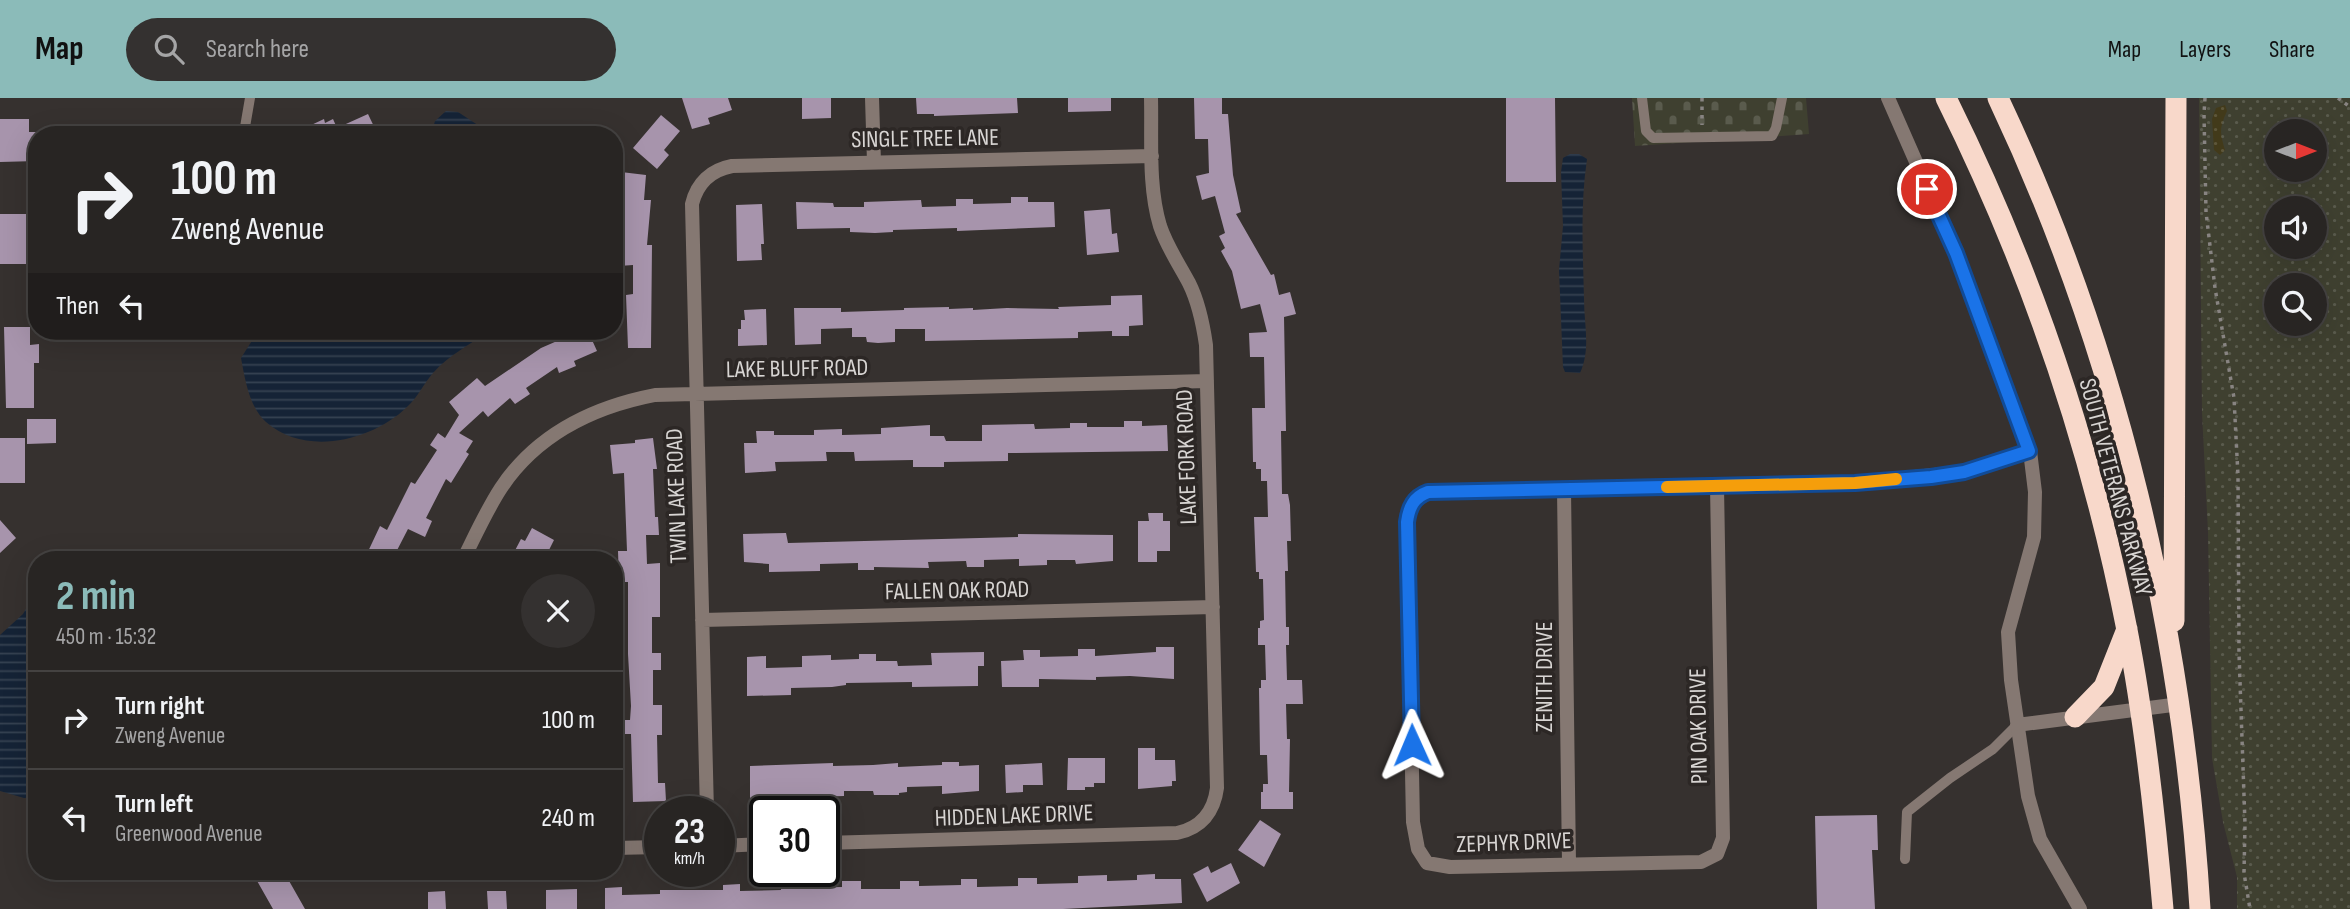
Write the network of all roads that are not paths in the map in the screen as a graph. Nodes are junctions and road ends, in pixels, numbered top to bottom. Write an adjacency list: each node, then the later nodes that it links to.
1 (250, 98): 10 (lane)
2 (872, 98): 12 (street)
3 (1151, 98): 11 (street, LAKE FORK ROAD)
4 (1642, 98): 5 (lane)
5 (1782, 98)
6 (1888, 98): 16 (street)
7 (1946, 98): 22 (highway, SOUTH VETERANS PARKWAY)
8 (1997, 98): 23 (highway, SOUTH VETERANS PARKWAY)
9 (2176, 98): 23 (highway)
10 (245, 126)
11 (1152, 156): 12 (street, SINGLE TREE LANE); 14 (street, LAKE FORK ROAD)
12 (874, 162): 13 (street, SINGLE TREE LANE)
13 (703, 181): 15 (street, TWIN LAKE ROAD)
14 (1207, 381): 15 (street, LAKE BLUFF ROAD); 20 (street, LAKE FORK ROAD)
15 (696, 394): 19 (street, LAKE BLUFF ROAD); 21 (street, TWIN LAKE ROAD)
16 (2029, 451): 17 (street); 27 (street)
17 (1717, 486): 18 (street); 35 (street, PIN OAK DRIVE)
18 (1564, 490): 34 (street, ZENITH DRIVE); 34 (street, ZEPHYR DRIVE)
19 (468, 551)
20 (1213, 607): 21 (street, FALLEN OAK ROAD); 29 (street, LAKE FORK ROAD)
21 (702, 620): 28 (street, TWIN LAKE ROAD)
22 (2127, 629): 25 (highway, SOUTH VETERANS PARKWAY); 26 (highway)
23 (2174, 667): 24 (highway, SOUTH VETERANS PARKWAY)
24 (2180, 704): 25 (street); 38 (highway, SOUTH VETERANS PARKWAY)
25 (2140, 708): 26 (street); 37 (highway, SOUTH VETERANS PARKWAY)
26 (2075, 717): 27 (street)
27 (2017, 724): 33 (lane); 36 (street)
28 (707, 796)
29 (1202, 821): 30 (street, HIDDEN LAKE DRIVE)
30 (840, 843)
31 (644, 847): 32 (street)
32 (623, 848)
33 (1906, 859)
34 (1569, 863): 35 (street, ZEPHYR DRIVE)
35 (1610, 863)
36 (2080, 909)
37 (2164, 909)
38 (2200, 909)

